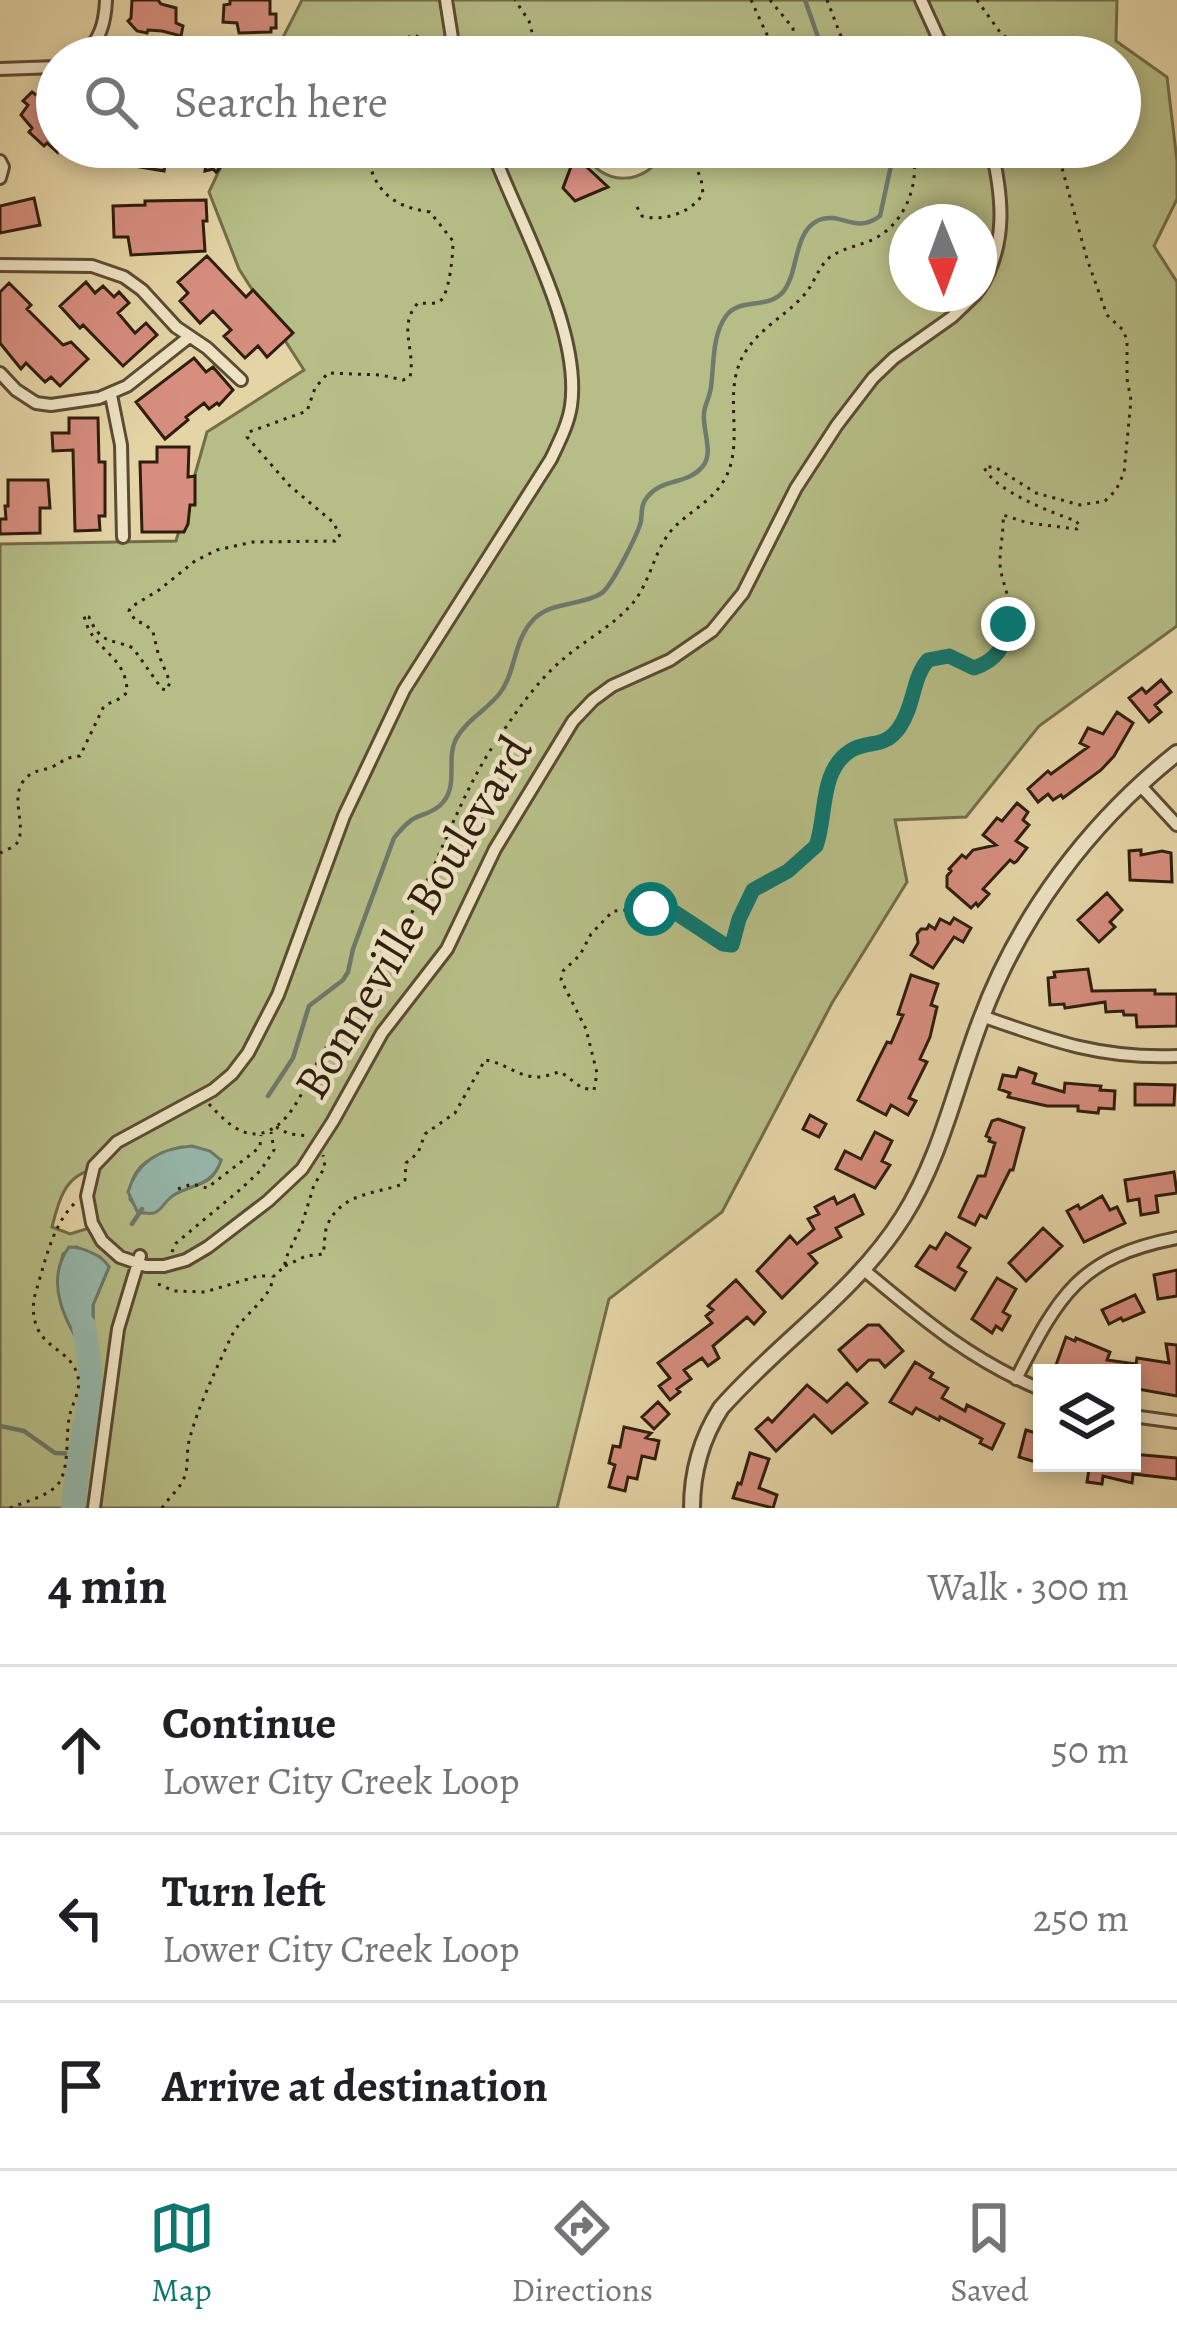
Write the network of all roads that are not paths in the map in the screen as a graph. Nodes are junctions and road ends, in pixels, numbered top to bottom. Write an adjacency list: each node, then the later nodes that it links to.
1 (106, 0): 4 (street)
2 (446, 0): 5 (street)
3 (921, 0): 6 (street)
4 (99, 36)
5 (452, 36)
6 (937, 36)
7 (36, 68): 8 (street)
8 (0, 69)
9 (0, 161): 12 (street)
10 (499, 168): 27 (street, Bonneville Boulevard)
11 (995, 168): 13 (street, Bonneville Boulevard)
12 (0, 178)
13 (997, 248)
14 (0, 266): 16 (street)
15 (957, 312): 27 (street, Bonneville Boulevard)
16 (189, 338): 18 (street); 19 (street)
17 (0, 373): 19 (street)
18 (241, 380)
19 (111, 395): 20 (street)
20 (124, 537)
21 (1177, 753): 22 (street)
22 (1139, 784): 23 (street); 24 (street)
23 (1177, 825)
24 (982, 1016): 25 (street); 28 (street)
25 (1177, 1056)
26 (1177, 1238): 29 (street)
27 (138, 1260): 33 (street)
28 (864, 1270): 29 (street); 34 (street)
29 (1016, 1379): 30 (street)
30 (1033, 1386)
31 (1141, 1417): 32 (street)
32 (1177, 1422)
33 (94, 1508)
34 (692, 1508)

